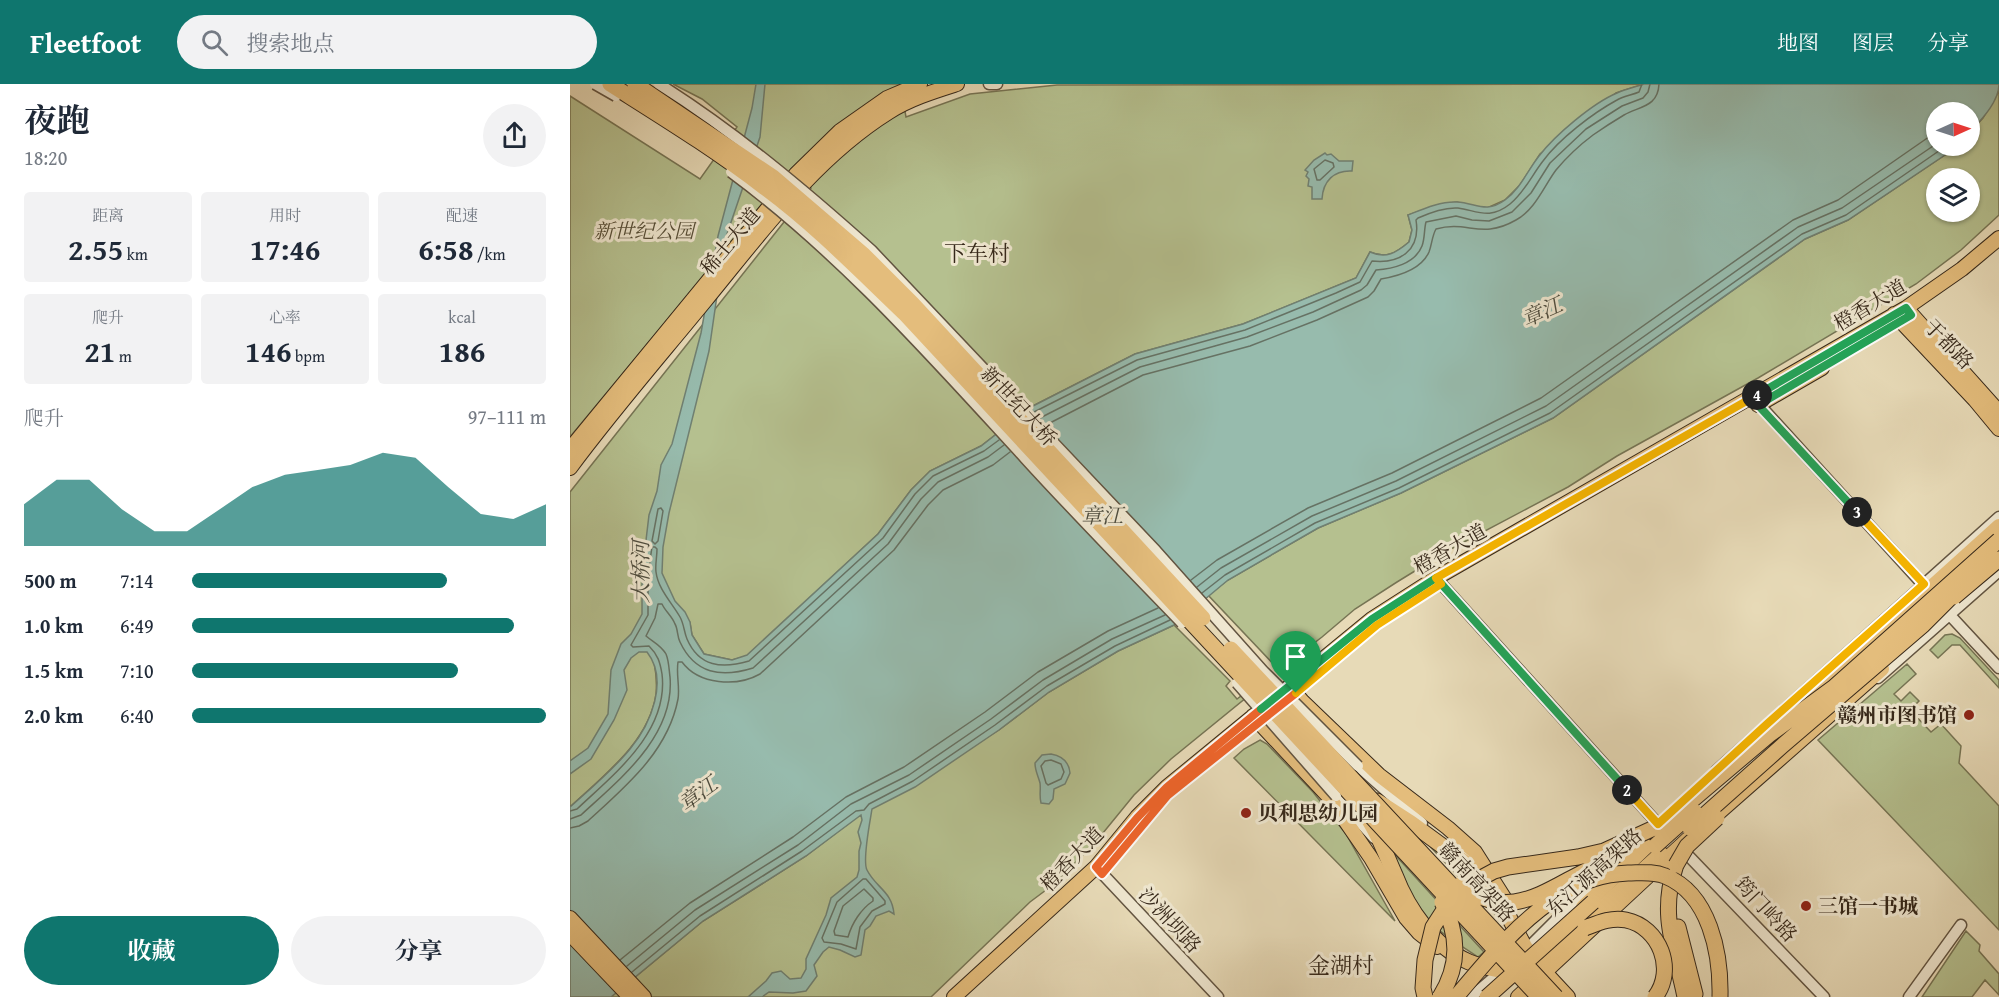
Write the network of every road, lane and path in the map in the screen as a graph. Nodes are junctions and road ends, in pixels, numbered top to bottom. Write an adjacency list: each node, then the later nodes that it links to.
1 (595, 84): 43 (street, bridge)
2 (610, 84): 33 (highway, 新世纪大桥, bridge)
3 (635, 84): 33 (highway, 新世纪大桥, bridge)
4 (659, 84): 42 (street, bridge)
5 (957, 84): 8 (main road, 稀土大道)
6 (989, 84): 7 (street)
7 (997, 84)
8 (918, 88): 15 (main road, 稀土大道); 16 (main road, 稀土大道)
9 (1999, 238): 11 (main road, 橙香大道)
10 (1999, 248): 11 (main road, 橙香大道)
11 (1902, 315): 12 (main road, 橙香大道); 13 (main road); 14 (main road, 于都路)
12 (1755, 401): 25 (main road, 橙香大道); 26 (street)
13 (1999, 411)
14 (1999, 429)
15 (570, 449)
16 (570, 468)
17 (1999, 517): 26 (street)
18 (1999, 526): 26 (main road)
19 (1999, 532): 28 (highway, bridge)
20 (1999, 540): 28 (highway, 东江源高架路, bridge)
21 (1999, 551): 28 (highway, 东江源高架路, bridge)
22 (1999, 559): 28 (highway, bridge)
23 (1999, 566): 27 (main road)
24 (1999, 571): 27 (street)
25 (1439, 581): 31 (main road, 橙香大道); 34 (street)
26 (1926, 587): 27 (street); 34 (street); 45 (main road)
27 (1947, 613): 29 (street); 35 (main road)
28 (1918, 621): 30 (highway, 东江源高架路, bridge)
29 (1999, 668)
30 (1843, 687): 34 (highway, bridge); 36 (highway, bridge); 47 (highway, 东江源高架路, bridge); 61 (highway, 东江源高架路, bridge)
31 (1293, 690): 32 (main road, 橙香大道); 42 (main road)
32 (1255, 719): 37 (main road, 橙香大道); 43 (main road)
33 (1362, 799): 34 (highway, bridge); 38 (highway, 赣南高架路, bridge); 45 (highway); 46 (highway); 57 (highway, bridge)
34 (1662, 824): 45 (street); 56 (highway, bridge)
35 (1683, 849): 47 (main road); 69 (street, 筠门岭路)
36 (1676, 865): 66 (highway); 67 (highway)
37 (1099, 870): 39 (main road, 橙香大道); 54 (main road, 橙香大道); 55 (street, 沙洲坝路)
38 (1447, 889): 49 (highway, 赣南高架路, bridge); 63 (highway, 赣南高架路, bridge); 64 (highway, bridge)
39 (1044, 915): 52 (street); 53 (main road, 橙香大道)
40 (570, 918): 51 (main road)
41 (1961, 925): 70 (street)
42 (1518, 926): 45 (street)
43 (1419, 933): 46 (main road)
44 (570, 934): 50 (main road)
45 (1528, 952): 47 (main road); 48 (main road)
46 (1461, 958): 48 (main road)
47 (1547, 969): 49 (main road); 62 (highway, 东江源高架路, bridge); 64 (main road); 65 (highway, bridge)
48 (1506, 971): 49 (main road); 59 (street); 60 (main road)
49 (1528, 996)
50 (630, 997)
51 (644, 997)
52 (945, 997)
53 (954, 997)
54 (966, 997)
55 (1218, 997)
56 (1425, 997)
57 (1440, 997)
58 (1456, 997): 68 (highway, bridge)
59 (1472, 997)
60 (1481, 997)
61 (1487, 997)
62 (1500, 997)
63 (1556, 997)
64 (1569, 997)
65 (1655, 997)
66 (1685, 997)
67 (1695, 997)
68 (1719, 997)
69 (1824, 997)
70 (1909, 997)

